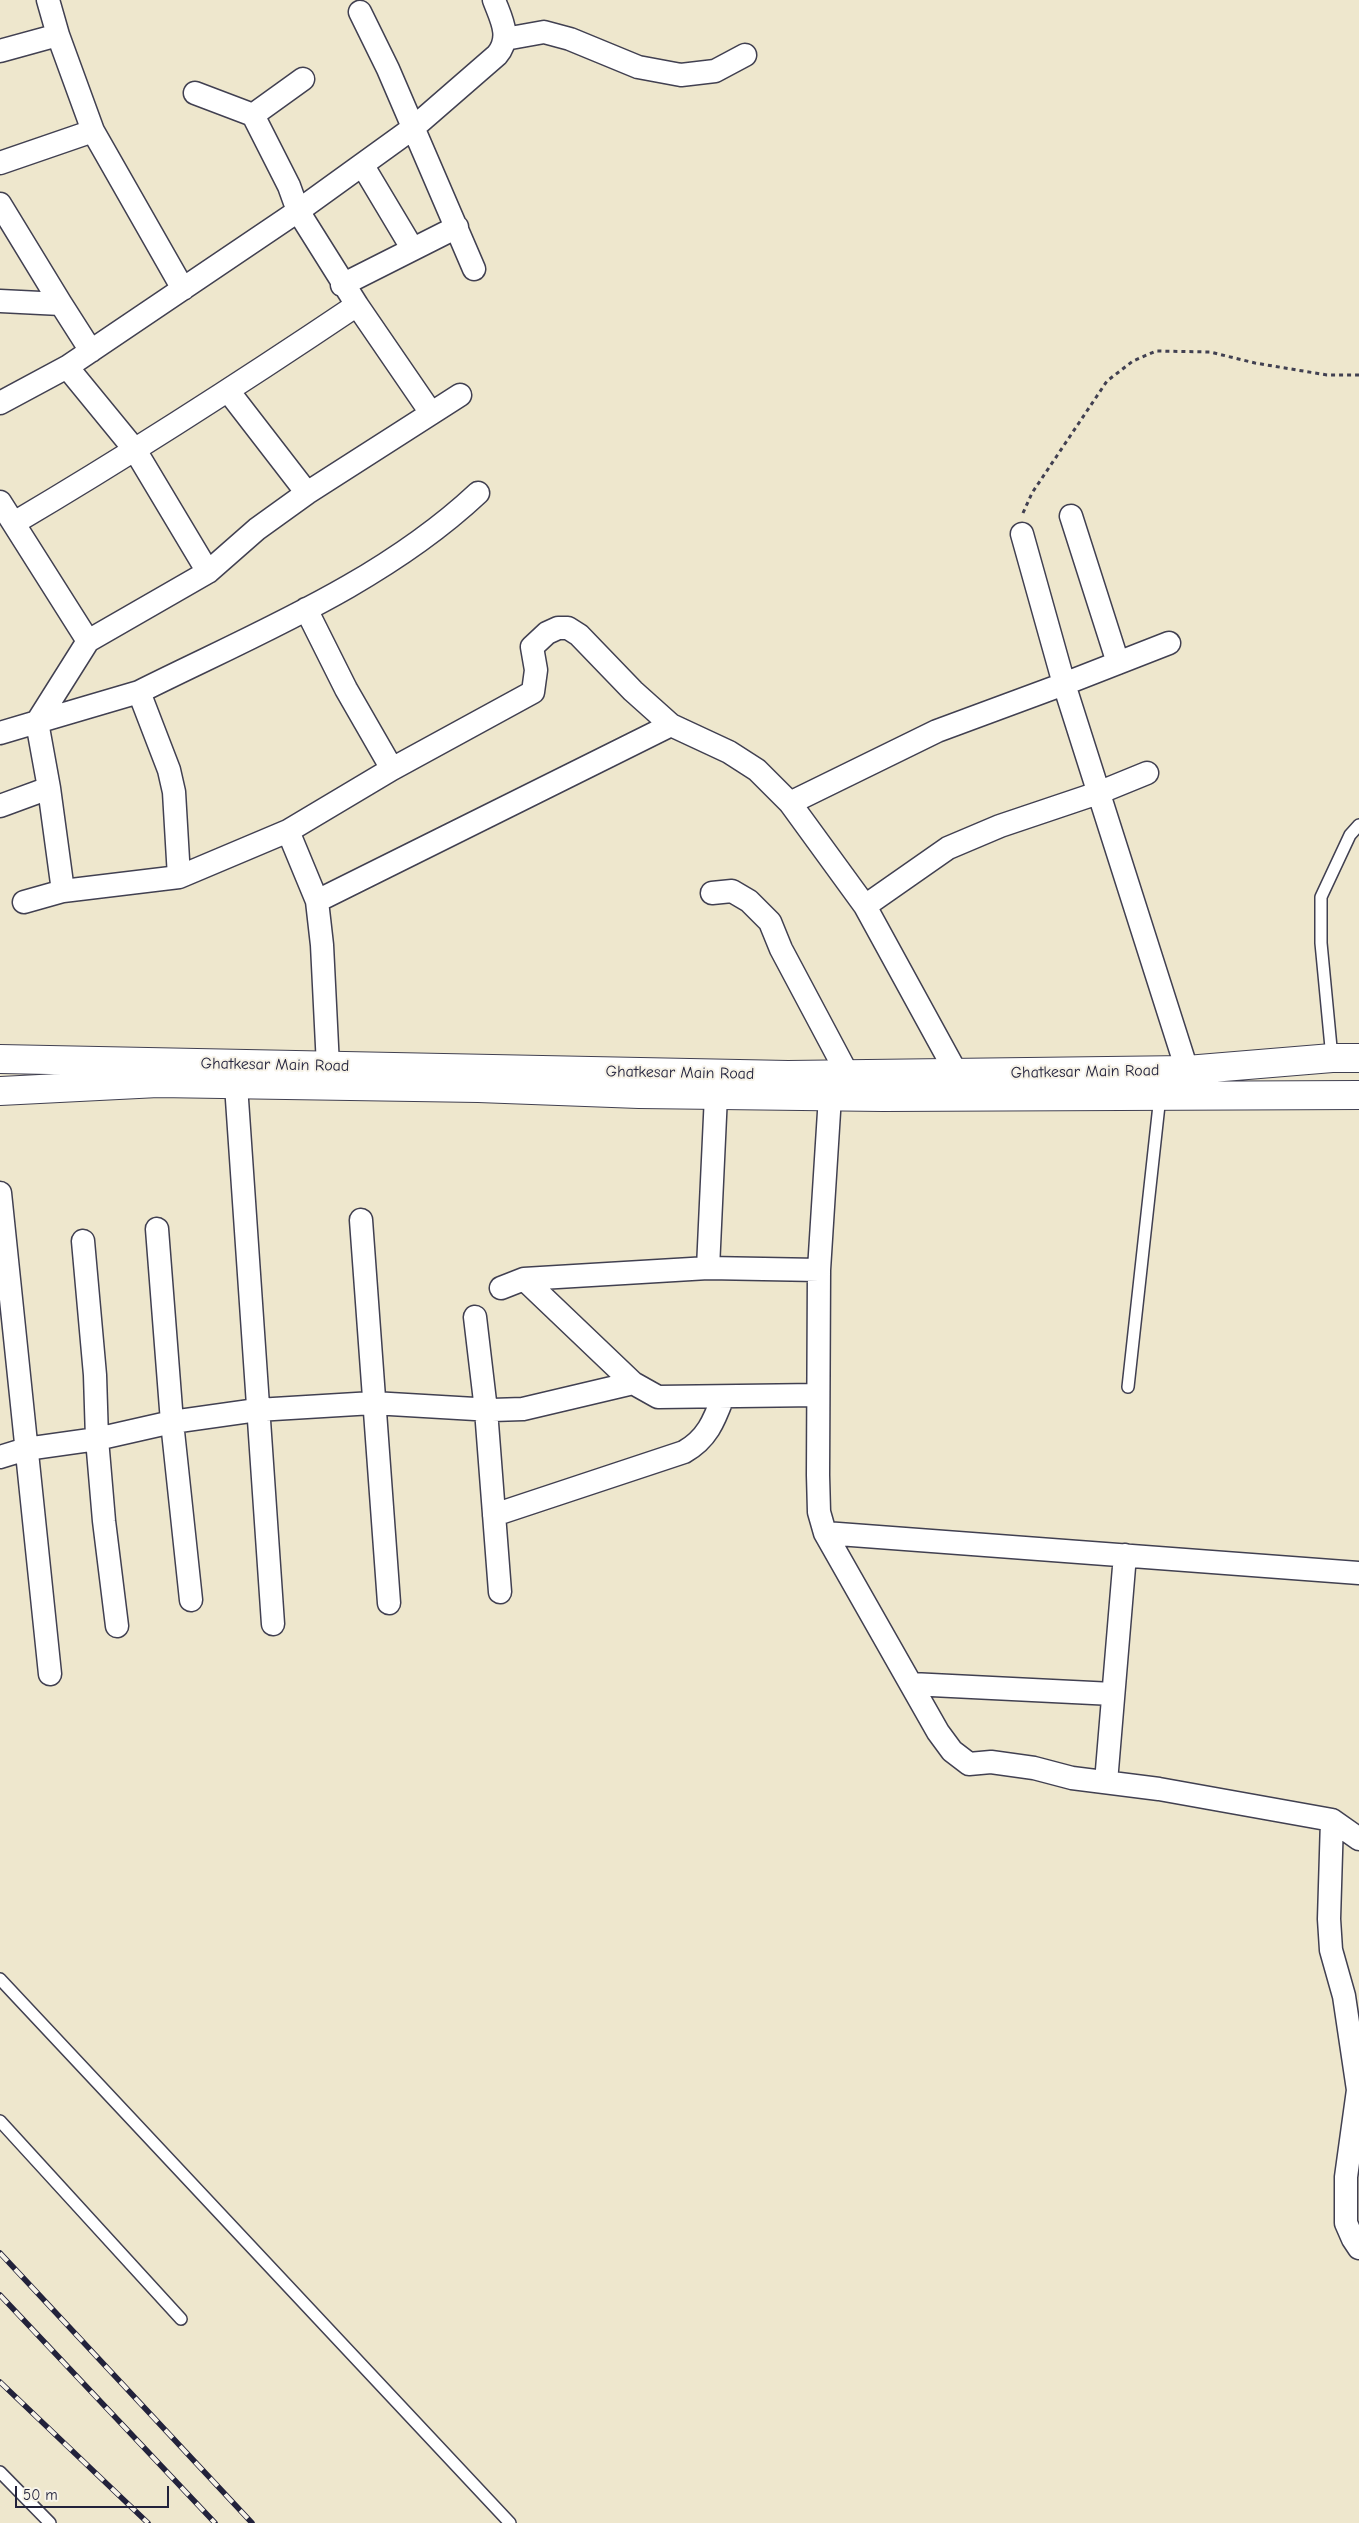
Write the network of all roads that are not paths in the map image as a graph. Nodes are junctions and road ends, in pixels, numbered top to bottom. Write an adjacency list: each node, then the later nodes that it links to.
1 (48, 0): 4 (street)
2 (494, 0): 5 (street)
3 (360, 12): 11 (street)
4 (58, 35): 6 (street); 12 (street)
5 (506, 39): 7 (street); 11 (street)
6 (0, 51)
7 (745, 55)
8 (303, 79): 10 (street)
9 (195, 93): 10 (street)
10 (253, 115): 16 (street)
11 (413, 128): 14 (street); 17 (street)
12 (93, 131): 13 (street); 21 (street)
13 (0, 163)
14 (363, 166): 16 (street); 18 (street)
15 (0, 204): 23 (street)
16 (298, 211): 20 (street); 21 (street)
17 (457, 227): 18 (street); 19 (street)
18 (412, 248): 20 (street)
19 (474, 269)
20 (342, 284): 24 (street)
21 (183, 289): 25 (street)
22 (0, 301): 23 (street)
23 (61, 304): 25 (street)
24 (357, 305): 27 (street); 30 (street)
25 (91, 351): 26 (street)
26 (67, 367): 29 (street); 31 (street)
27 (229, 392): 31 (street); 32 (street)
28 (460, 395): 30 (street)
29 (0, 402)
30 (431, 413): 32 (street)
31 (135, 450): 36 (street); 38 (street)
32 (307, 493): 38 (street)
33 (478, 493): 39 (street)
34 (0, 502): 36 (street)
35 (1071, 516): 42 (street)
36 (14, 523): 40 (street)
37 (1022, 534): 43 (street)
38 (208, 572): 40 (street)
39 (306, 609): 44 (street); 48 (street)
40 (88, 641): 45 (street)
41 (1169, 644): 42 (street)
42 (1118, 663): 43 (street)
43 (1064, 684): 51 (street); 52 (street)
44 (139, 692): 45 (street); 56 (street)
45 (37, 722): 47 (street); 50 (street)
46 (671, 725): 48 (street); 52 (street); 59 (street)
47 (0, 733)
48 (392, 770): 55 (street)
49 (1147, 773): 51 (street)
50 (49, 788): 53 (street); 57 (street)
51 (1098, 793): 61 (street); 67 (street)
52 (790, 803): 61 (street)
53 (0, 806)
54 (1359, 825): 63 (lane)
55 (288, 831): 56 (street); 59 (street)
56 (179, 877): 57 (street)
57 (64, 891): 60 (street)
58 (712, 893): 65 (street)
59 (317, 901): 66 (street)
60 (24, 902)
61 (865, 906): 64 (street)
62 (0, 1058): 66 (main road, Ghatkesar Main Road)
63 (1346, 1058): 67 (main road, Ghatkesar Main Road)
64 (957, 1074): 65 (main road, Ghatkesar Main Road); 67 (main road, Ghatkesar Main Road)
65 (848, 1075): 66 (main road, Ghatkesar Main Road)
66 (327, 1076): 68 (main road, Ghatkesar Main Road); 71 (main road, Ghatkesar Main Road)
67 (1188, 1083): 70 (main road, Ghatkesar Main Road); 73 (main road, Ghatkesar Main Road)
68 (236, 1084): 69 (main road, Ghatkesar Main Road); 88 (street)
69 (0, 1091)
70 (1359, 1094)
71 (716, 1095): 72 (main road, Ghatkesar Main Road); 78 (street)
72 (830, 1096): 73 (main road, Ghatkesar Main Road); 79 (street)
73 (1160, 1096): 84 (lane)
74 (0, 1194): 92 (street)
75 (361, 1220): 87 (street)
76 (157, 1229): 90 (street)
77 (83, 1241): 91 (street)
78 (708, 1268): 79 (street); 80 (street)
79 (819, 1270): 85 (street)
80 (524, 1279): 81 (street); 83 (street)
81 (501, 1288)
82 (475, 1317): 89 (street)
83 (633, 1383): 86 (street); 89 (street)
84 (1128, 1387)
85 (818, 1395): 86 (street); 95 (street)
86 (723, 1397): 94 (street)
87 (373, 1402): 88 (street); 89 (street); 100 (street)
88 (257, 1410): 90 (street); 101 (street)
89 (486, 1410): 94 (street)
90 (172, 1422): 91 (street); 99 (street)
91 (97, 1439): 92 (street); 102 (street)
92 (26, 1449): 93 (street); 103 (street)
93 (0, 1457)
94 (494, 1515): 98 (street)
95 (825, 1533): 96 (street); 104 (street)
96 (1125, 1556): 97 (street); 105 (street)
97 (1359, 1573)
98 (500, 1592)
99 (191, 1600)
100 (389, 1603)
101 (273, 1624)
102 (117, 1626)
103 (50, 1674)
104 (911, 1684): 105 (street); 106 (street)
105 (1113, 1694): 106 (street)
106 (1106, 1782): 107 (street)
107 (1332, 1820): 108 (street); 110 (street)
108 (1357, 1839)
109 (0, 1979): 116 (lane)
110 (1359, 2097): 112 (street)
111 (0, 2121): 113 (lane)
112 (1359, 2248)
113 (181, 2319)
114 (0, 2472): 115 (lane)
115 (50, 2523)
116 (510, 2523)

